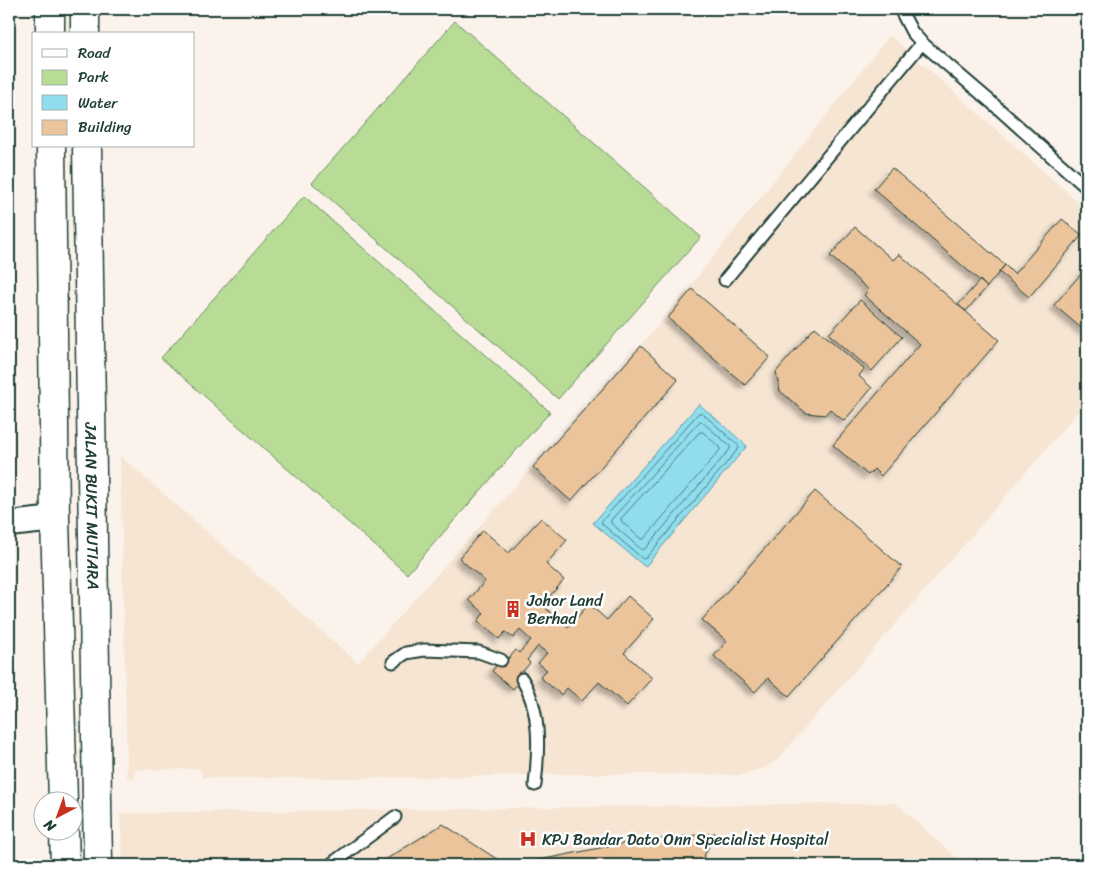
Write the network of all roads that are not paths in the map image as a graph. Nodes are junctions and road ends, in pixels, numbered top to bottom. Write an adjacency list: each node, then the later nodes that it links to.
1 (50, 9): 4 (street)
2 (85, 9): 5 (street)
3 (900, 9): 6 (lane)
4 (50, 32)
5 (85, 32)
6 (922, 43): 9 (lane); 10 (lane)
7 (51, 148): 12 (street)
8 (87, 148): 11 (street, JALAN BUKIT MUTIARA)
9 (1087, 188)
10 (725, 280)
11 (92, 480): 12 (street); 14 (street, JALAN BUKIT MUTIARA)
12 (55, 520): 13 (street); 14 (street); 19 (street)
13 (9, 524)
14 (93, 545): 23 (street, JALAN BUKIT MUTIARA)
15 (501, 660): 16 (lane)
16 (393, 662)
17 (522, 679): 18 (lane)
18 (535, 785)
19 (63, 792)
20 (395, 817): 24 (lane)
21 (64, 842): 22 (street)
22 (65, 865)
23 (98, 865)
24 (330, 865)

